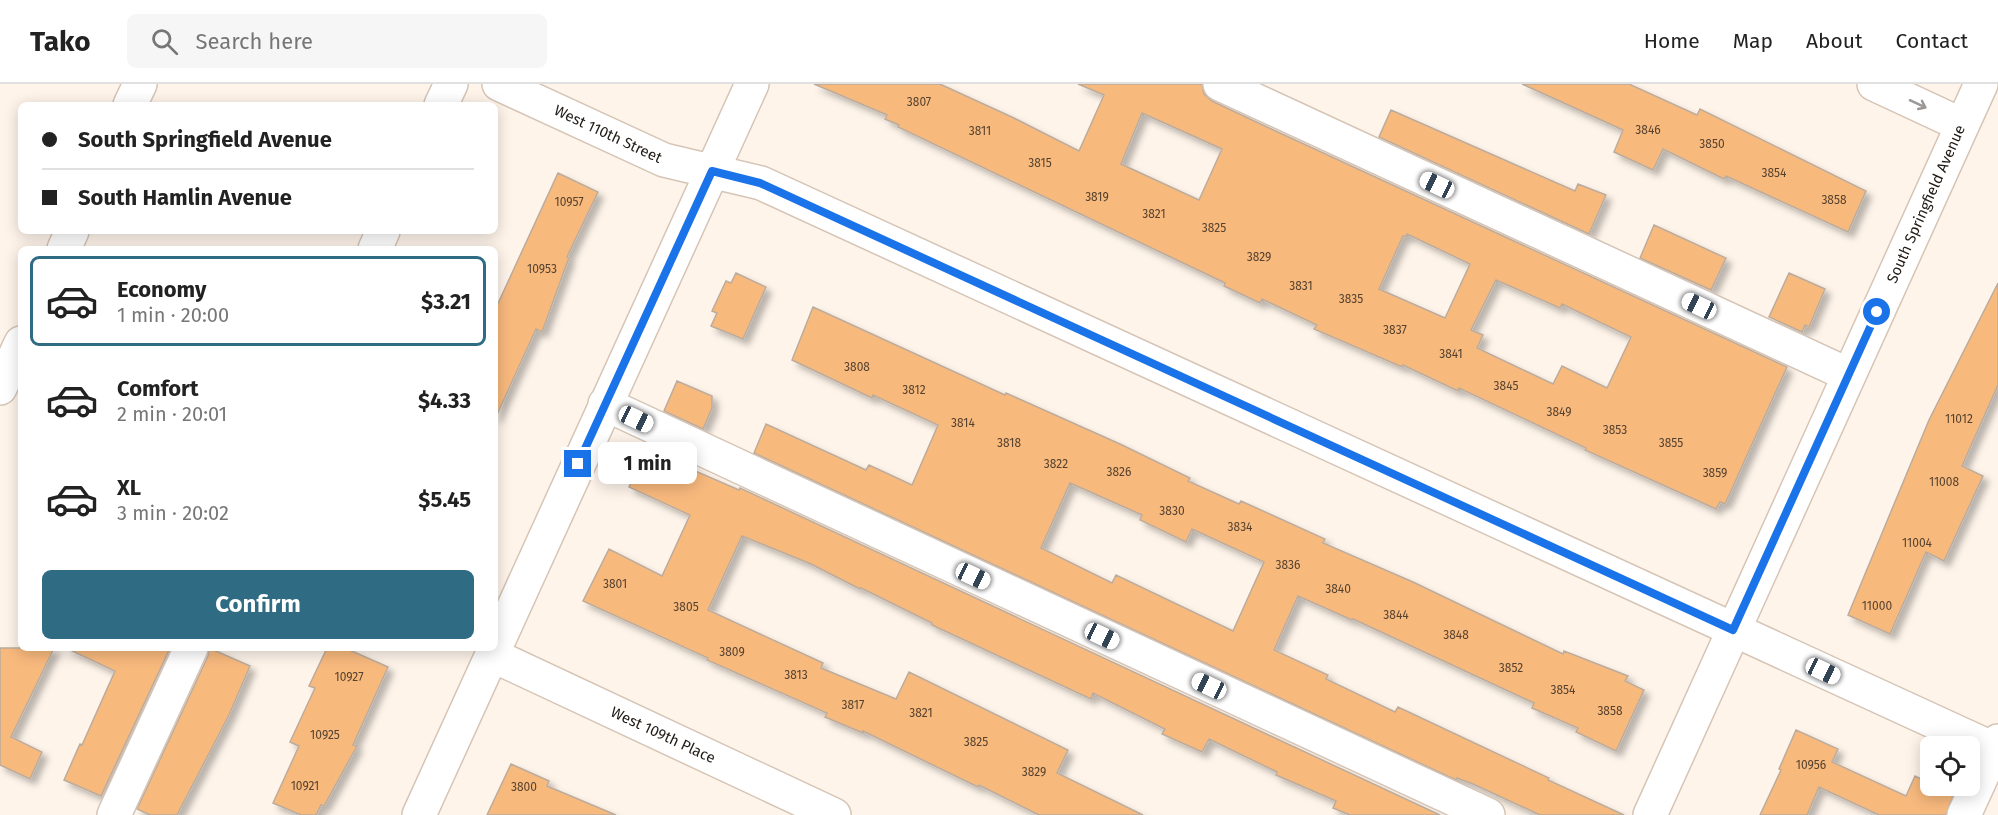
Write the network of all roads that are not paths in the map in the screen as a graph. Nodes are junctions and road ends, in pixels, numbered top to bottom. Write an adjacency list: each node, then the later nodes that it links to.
1 (140, 84): 8 (street)
2 (451, 84): 9 (street)
3 (500, 84): 11 (street, West 110th Street)
4 (752, 84): 11 (street)
5 (1220, 84): 13 (street)
6 (1874, 84): 10 (street, one-way to 10)
7 (1981, 84): 10 (street, South Springfield Avenue)
8 (131, 102)
9 (442, 102)
10 (1962, 125): 13 (street, South Springfield Avenue)
11 (712, 171): 15 (street); 16 (street, West 110th Street)
12 (18, 349): 14 (street)
13 (1849, 375): 16 (street, South Springfield Avenue)
14 (0, 388)
15 (605, 404): 17 (street); 25 (street)
16 (1733, 630): 21 (street, West 110th Street); 26 (street, South Springfield Avenue)
17 (498, 642)
18 (190, 651): 22 (street)
19 (494, 651): 20 (street)
20 (492, 655): 23 (street); 24 (street, West 109th Place)
21 (1997, 747): 27 (street)
22 (114, 815)
23 (419, 815)
24 (834, 815)
25 (1488, 815)
26 (1650, 815)
27 (1964, 815)

